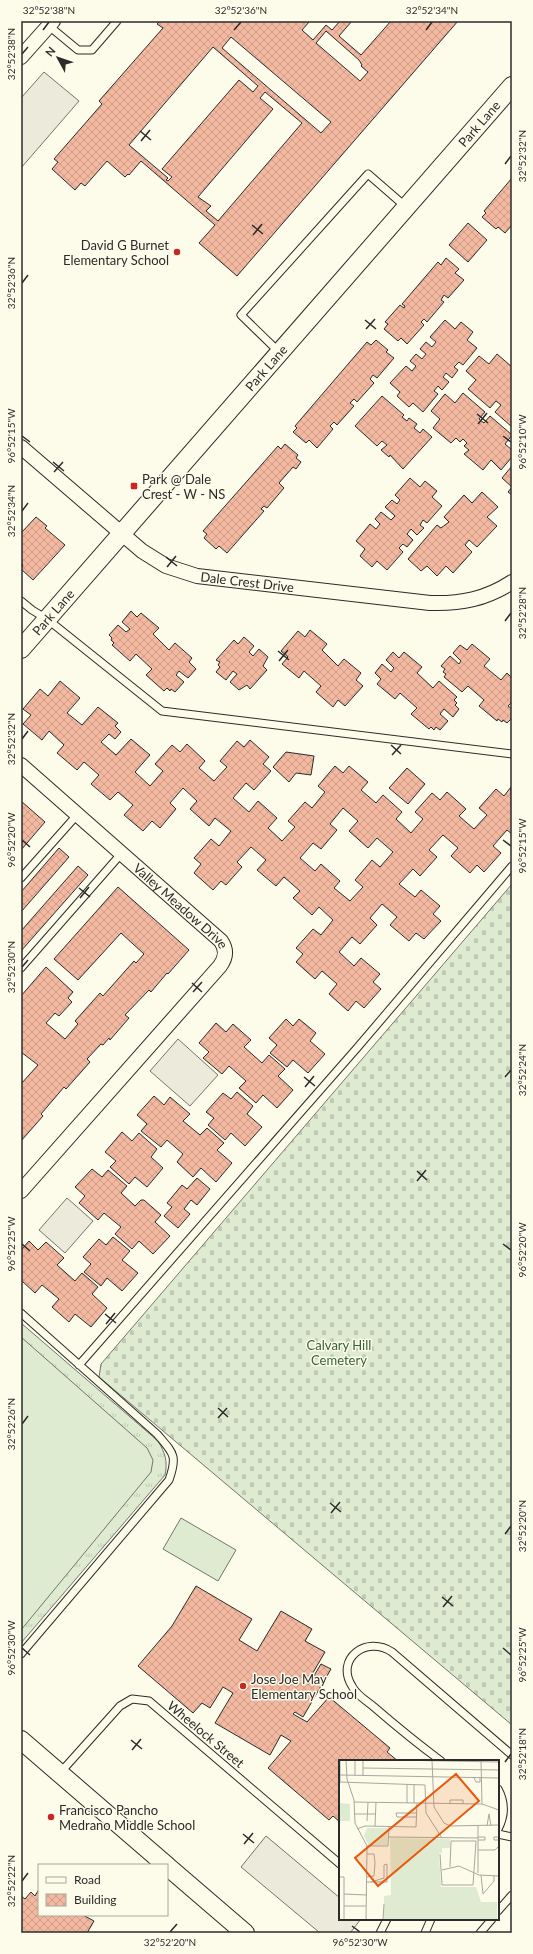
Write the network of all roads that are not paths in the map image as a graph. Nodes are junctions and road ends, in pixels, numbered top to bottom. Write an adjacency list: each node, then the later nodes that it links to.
1 (117, 21): 2 (lane)
2 (51, 24): 3 (street)
3 (21, 57)
4 (512, 86): 5 (street, Park Lane)
5 (406, 207): 6 (street, Park Lane); 6 (lane)
6 (279, 352): 8 (street, Park Lane)
7 (21, 447): 8 (street, Dale Crest Drive)
8 (122, 534): 9 (street, Dale Crest Drive); 11 (street, Park Lane)
9 (512, 582)
10 (21, 601): 11 (lane)
11 (47, 619): 12 (street, Park Lane); 13 (lane)
12 (21, 649)
13 (512, 754)
14 (21, 765): 15 (street, Valley Meadow Drive)
15 (77, 815): 16 (street, Valley Meadow Drive); 18 (lane)
16 (121, 854): 19 (lane); 20 (street, Valley Meadow Drive)
17 (512, 866): 22 (lane)
18 (21, 878)
19 (21, 968)
20 (21, 1191)
21 (21, 1313): 22 (lane)
22 (79, 1365): 23 (lane)
23 (21, 1654)
24 (21, 1740): 27 (street)
25 (512, 1755): 26 (lane)
26 (440, 1760)
27 (60, 1773): 32 (lane, Wheelock Street); 33 (street)
28 (499, 1791): 29 (lane)
29 (499, 1827)
30 (499, 1834): 31 (lane)
31 (512, 1837)
32 (339, 1863)
33 (166, 1864)
34 (168, 1866): 40 (street)
35 (512, 1895): 36 (lane)
36 (499, 1911)
37 (386, 1920): 41 (lane)
38 (431, 1920): 42 (lane)
39 (491, 1920): 43 (lane)
40 (245, 1933)
41 (380, 1933)
42 (425, 1933)
43 (480, 1933)

